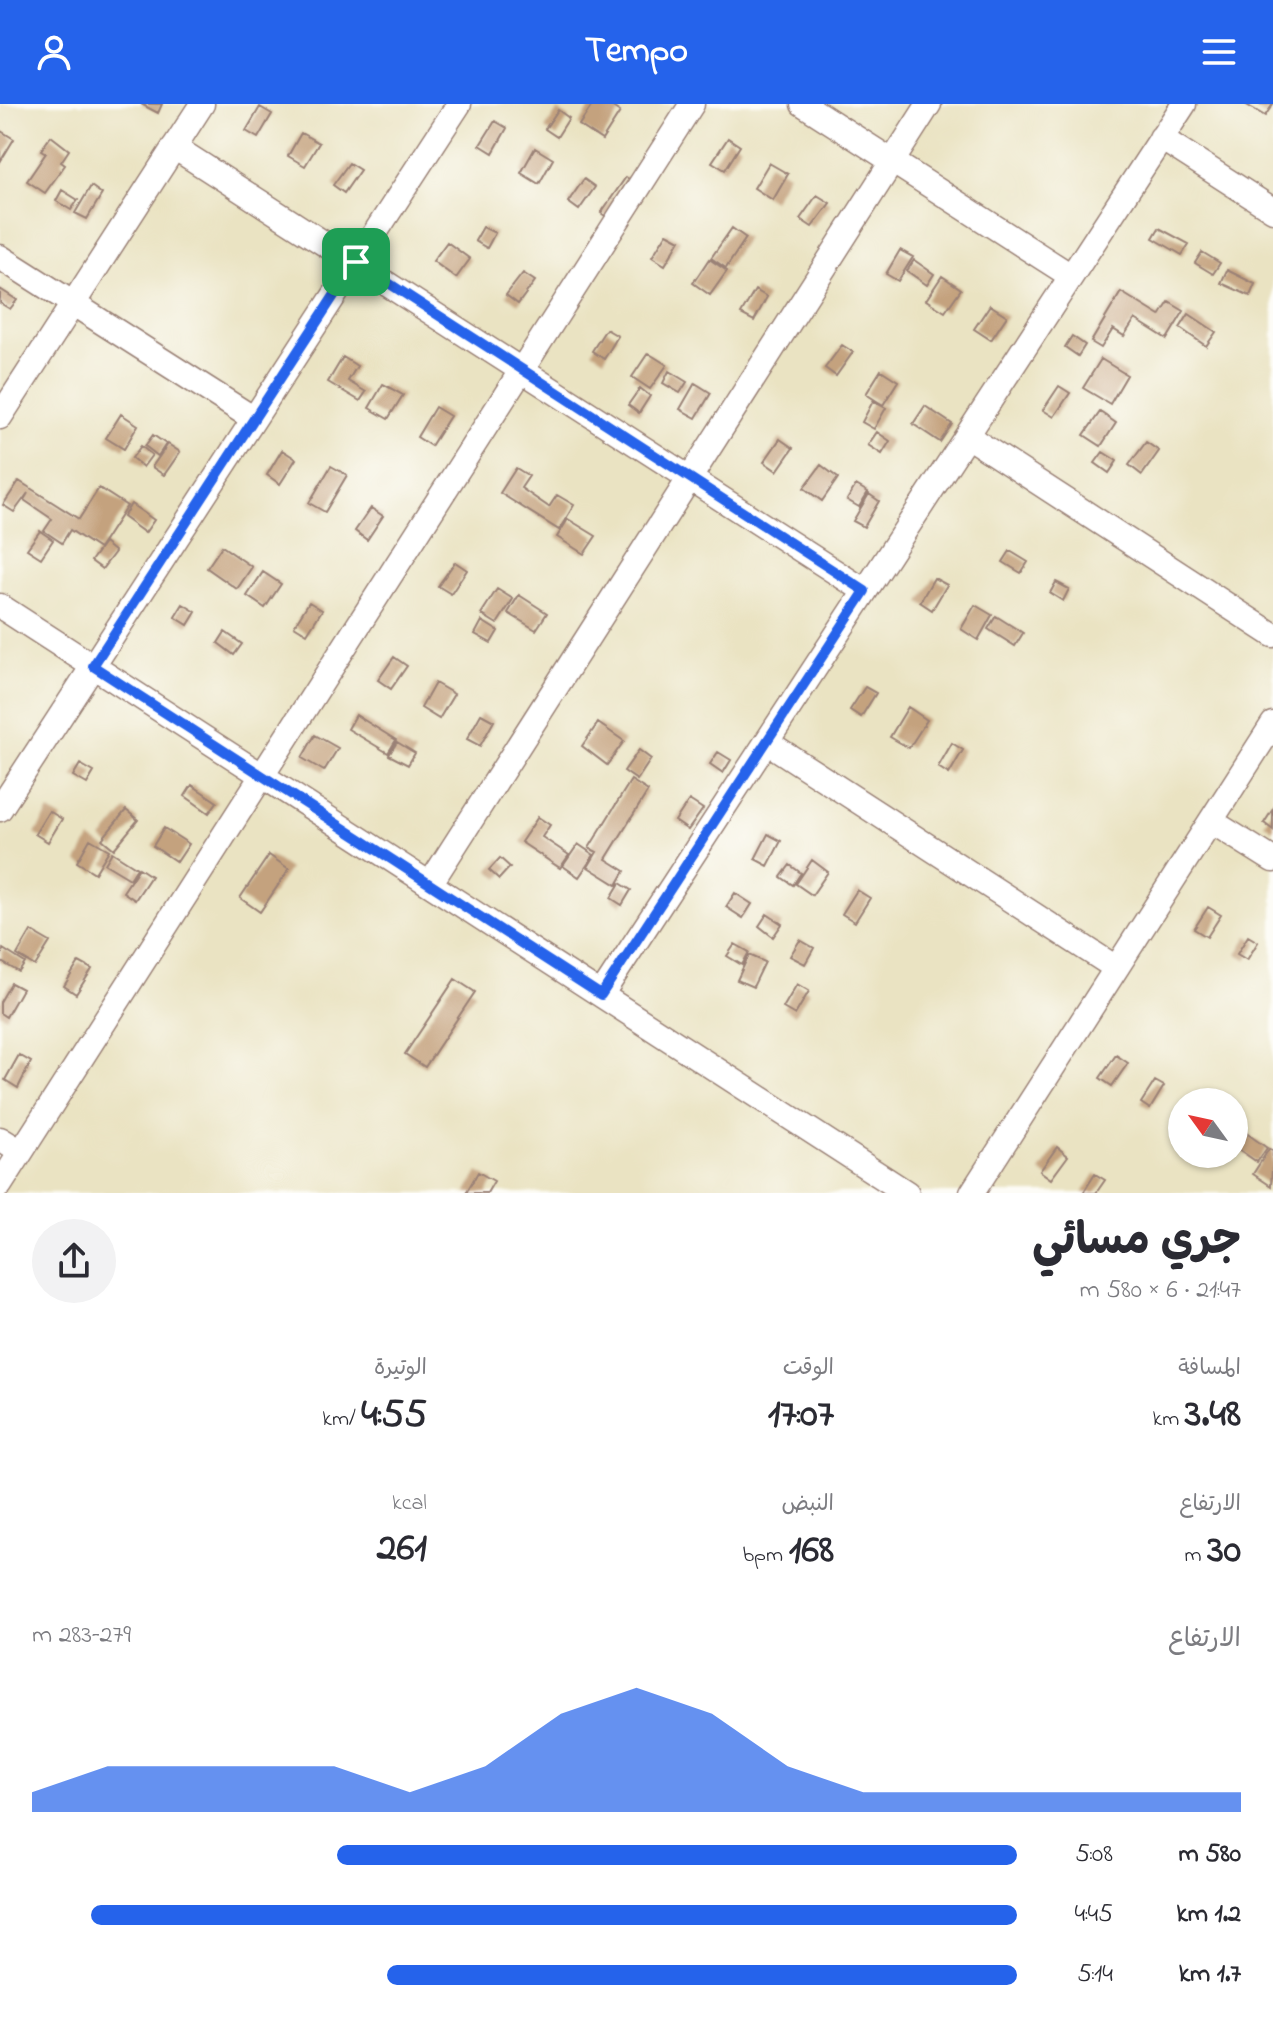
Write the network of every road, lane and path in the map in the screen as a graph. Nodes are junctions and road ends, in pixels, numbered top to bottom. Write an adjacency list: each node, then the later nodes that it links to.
1 (202, 104): 8 (street)
2 (459, 104): 12 (street)
3 (692, 104): 15 (street)
4 (803, 104): 9 (street)
5 (929, 104): 9 (street)
6 (1184, 104): 7 (street)
7 (1161, 138): 10 (street); 13 (street)
8 (174, 147): 12 (street); 14 (street)
9 (893, 161): 13 (street); 19 (street)
10 (1273, 210)
11 (0, 257): 14 (street)
12 (356, 262): 15 (street); 17 (street)
13 (1071, 276): 18 (street)
14 (72, 305): 16 (street); 17 (street)
15 (522, 369): 19 (street); 26 (street)
16 (0, 417)
17 (254, 419): 23 (street)
18 (967, 436): 20 (street); 22 (street)
19 (690, 478): 20 (street); 30 (street)
20 (865, 591): 25 (street)
21 (0, 606): 23 (street)
22 (1273, 635)
23 (93, 666): 26 (street); 27 (street)
24 (1273, 724): 28 (street)
25 (767, 742): 31 (street); 32 (street)
26 (262, 776): 30 (street); 34 (street)
27 (0, 809)
28 (1211, 821): 29 (street); 31 (street)
29 (1273, 860)
30 (430, 884): 32 (street)
31 (1116, 968): 37 (street)
32 (601, 995): 36 (street)
33 (0, 1139): 34 (street)
34 (21, 1152): 35 (street)
35 (0, 1185)
36 (907, 1193)
37 (972, 1193)

